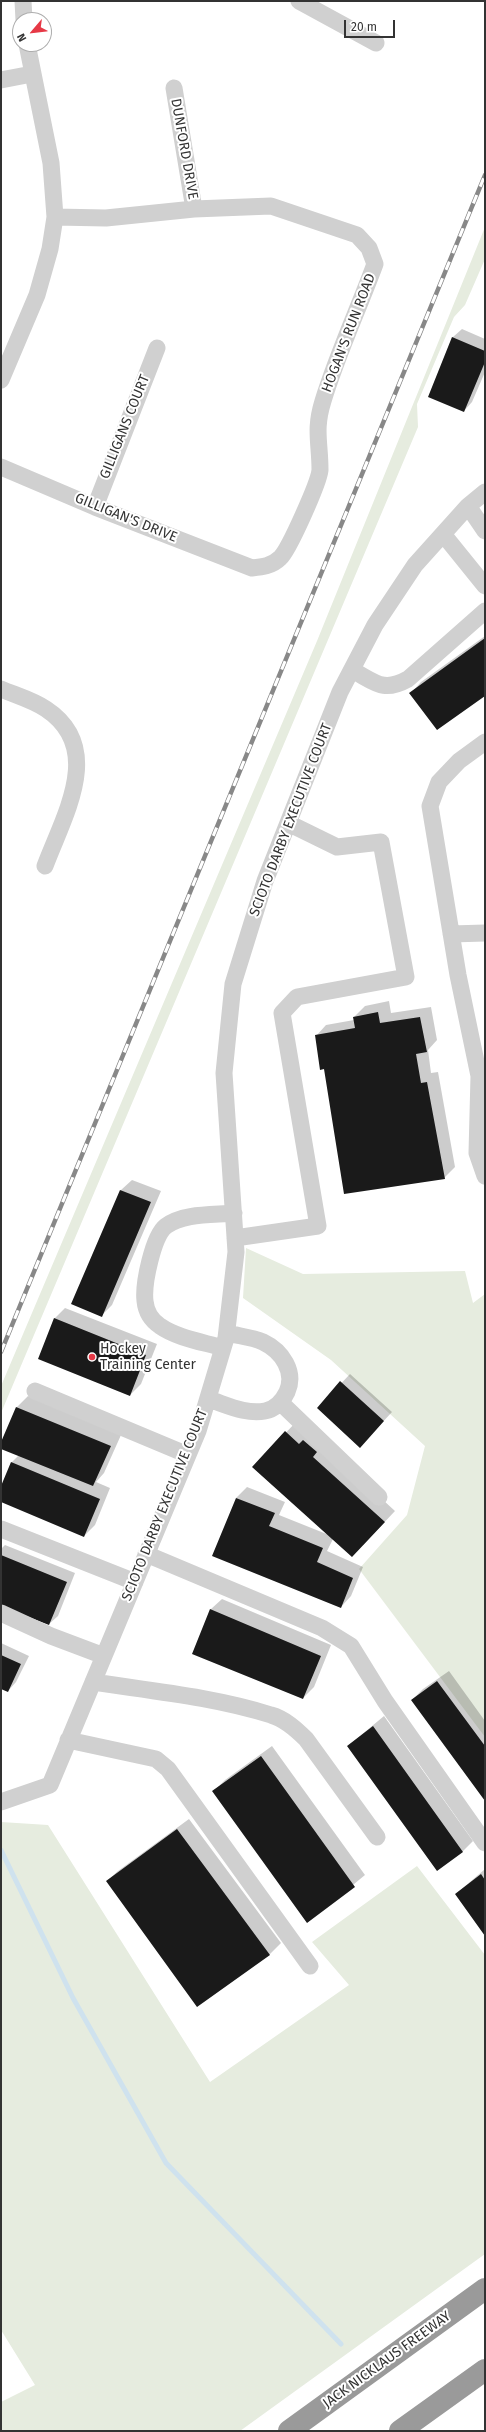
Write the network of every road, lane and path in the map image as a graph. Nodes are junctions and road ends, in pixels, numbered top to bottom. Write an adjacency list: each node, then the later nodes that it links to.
1 (23, 1): 3 (street)
2 (299, 1): 4 (street)
3 (24, 12)
4 (376, 43)
5 (28, 52): 6 (street)
6 (32, 74): 7 (street); 10 (street)
7 (1, 80)
8 (174, 88): 9 (street, DUNFORD DRIVE)
9 (194, 209): 10 (street, HOGAN'S RUN ROAD); 19 (street, HOGAN'S RUN ROAD)
10 (55, 217): 12 (street)
11 (157, 348): 16 (street, GILLIGANS COURT)
12 (1, 380)
13 (1, 467): 16 (street, GILLIGAN'S DRIVE)
14 (485, 492): 15 (street, SCIOTO DARBY EXECUTIVE COURT)
15 (468, 506): 17 (street); 18 (street, SCIOTO DARBY EXECUTIVE COURT)
16 (95, 507): 19 (street, GILLIGAN'S DRIVE)
17 (485, 531)
18 (443, 534): 20 (street); 22 (street, SCIOTO DARBY EXECUTIVE COURT)
19 (252, 568)
20 (485, 586)
21 (485, 611): 22 (street)
22 (352, 670): 25 (street, SCIOTO DARBY EXECUTIVE COURT)
23 (1, 689): 26 (street)
24 (485, 742): 28 (street)
25 (288, 823): 31 (street, SCIOTO DARBY EXECUTIVE COURT); 32 (street)
26 (45, 866)
27 (485, 933): 28 (street)
28 (451, 934): 29 (street)
29 (482, 1097): 30 (street)
30 (485, 1176)
31 (234, 1213): 32 (street, SCIOTO DARBY EXECUTIVE COURT); 33 (street)
32 (235, 1238): 33 (street, SCIOTO DARBY EXECUTIVE COURT)
33 (225, 1340): 35 (street, SCIOTO DARBY EXECUTIVE COURT); 36 (street)
34 (35, 1391): 37 (street)
35 (208, 1399): 36 (street); 37 (street, SCIOTO DARBY EXECUTIVE COURT)
36 (281, 1403): 38 (street)
37 (188, 1455): 40 (street, SCIOTO DARBY EXECUTIVE COURT)
38 (379, 1497)
39 (1, 1529): 41 (street)
40 (146, 1554): 41 (street, SCIOTO DARBY EXECUTIVE COURT); 48 (street)
41 (135, 1582): 43 (street, SCIOTO DARBY EXECUTIVE COURT)
42 (1, 1613): 43 (street)
43 (104, 1656): 44 (street, SCIOTO DARBY EXECUTIVE COURT)
44 (93, 1682): 45 (street, SCIOTO DARBY EXECUTIVE COURT); 47 (street)
45 (68, 1740): 46 (street, SCIOTO DARBY EXECUTIVE COURT); 49 (street)
46 (1, 1802)
47 (377, 1837)
48 (485, 1843)
49 (310, 1966)
50 (485, 2289): 52 (highway, JACK NICKLAUS FREEWAY)
51 (485, 2370): 53 (highway)
52 (289, 2431)
53 (400, 2431)

